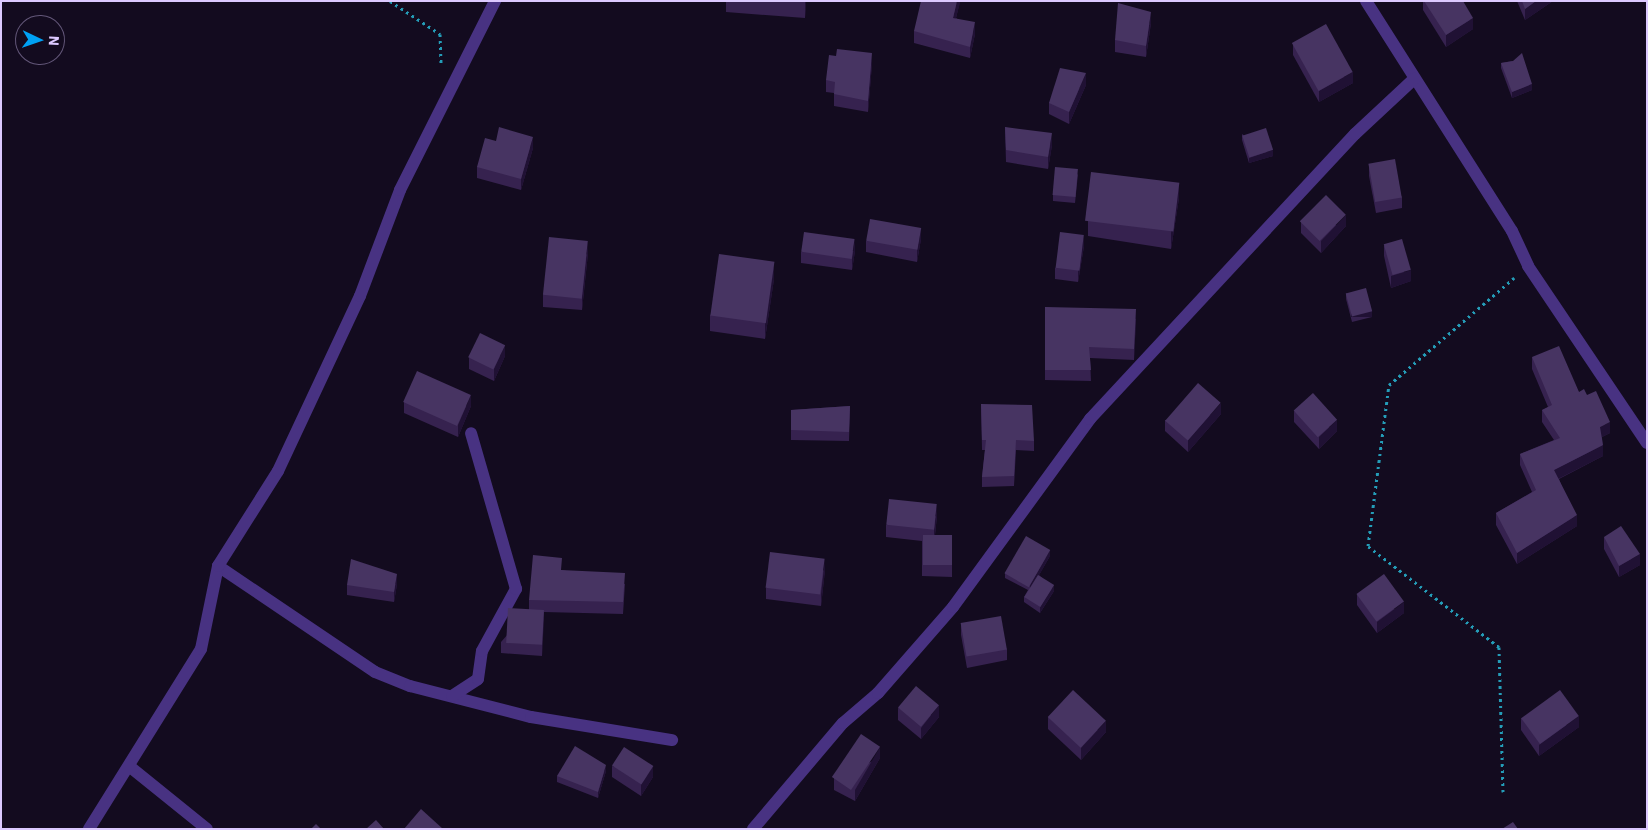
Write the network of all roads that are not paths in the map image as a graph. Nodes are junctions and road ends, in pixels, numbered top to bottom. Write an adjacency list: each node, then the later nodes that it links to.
1 (495, 1): 6 (street)
2 (1366, 1): 3 (street)
3 (1414, 79): 5 (street); 12 (street)
4 (471, 433): 7 (street)
5 (1647, 443)
6 (218, 566): 7 (street); 9 (street)
7 (452, 696): 8 (street)
8 (672, 740)
9 (129, 766): 10 (street); 11 (street)
10 (89, 829)
11 (207, 829)
12 (753, 829)

